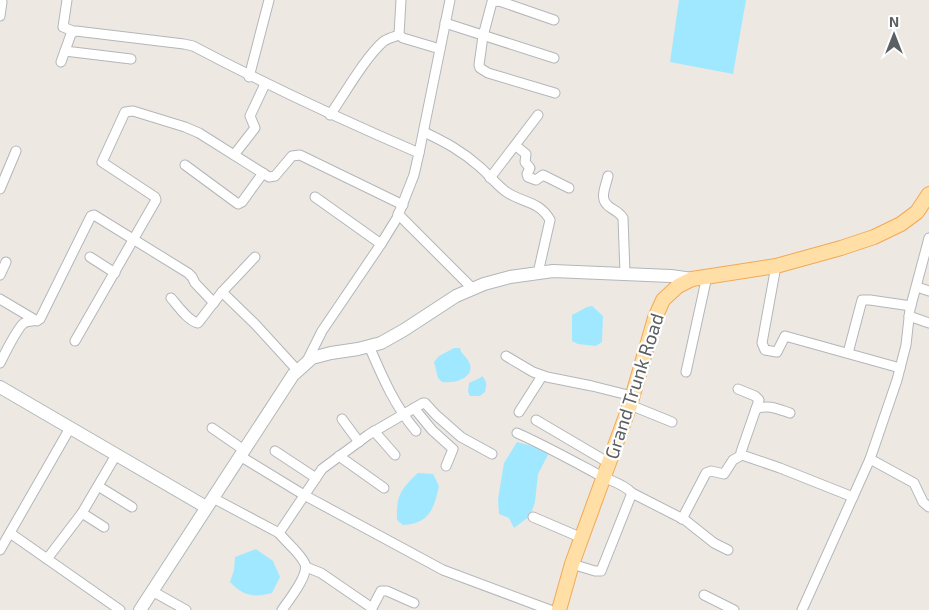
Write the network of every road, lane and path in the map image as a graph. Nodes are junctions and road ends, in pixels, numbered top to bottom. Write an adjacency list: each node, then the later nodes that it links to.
1 (1, 0): 6 (street)
2 (67, 0): 9 (street)
3 (269, 0): 17 (street)
4 (401, 0): 10 (street)
5 (450, 0): 8 (street)
6 (0, 16)
7 (554, 20): 11 (street)
8 (445, 23): 11 (street); 12 (street)
9 (73, 32): 13 (street); 17 (street)
10 (399, 35): 12 (street); 20 (street)
11 (483, 36): 14 (street); 19 (street)
12 (440, 49): 22 (street)
13 (65, 50): 15 (street); 16 (street)
14 (554, 58)
15 (131, 59)
16 (60, 62)
17 (249, 77): 18 (street)
18 (265, 84): 20 (street); 26 (street)
19 (555, 93)
20 (330, 115): 25 (street)
21 (538, 115): 23 (street)
22 (424, 132): 25 (street); 31 (street)
23 (516, 146): 31 (street); 32 (street)
24 (16, 151): 28 (street)
25 (419, 153): 36 (street)
26 (234, 155): 29 (street); 40 (street)
27 (185, 164): 29 (street)
28 (4, 170): 33 (street)
29 (263, 173): 36 (street)
30 (608, 176): 48 (street)
31 (490, 178): 47 (street)
32 (569, 188)
33 (0, 189)
34 (929, 194): 37 (main road, Grand Trunk Road)
35 (315, 197): 41 (street)
36 (403, 205): 38 (street)
37 (923, 211): 45 (main road, Grand Trunk Road)
38 (398, 214): 41 (street); 53 (street)
39 (929, 238): 52 (street)
40 (134, 239): 46 (street); 58 (street); 61 (street)
41 (381, 244): 68 (street)
42 (90, 257): 46 (street)
43 (255, 257): 54 (street)
44 (6, 262): 49 (street)
45 (776, 266): 50 (main road, Grand Trunk Road); 65 (street)
46 (115, 273): 63 (street)
47 (538, 273): 48 (main road); 53 (main road)
48 (624, 273): 51 (main road)
49 (0, 275)
50 (707, 276): 51 (main road, Grand Trunk Road); 70 (street)
51 (692, 279): 74 (main road, Grand Trunk Road)
52 (917, 287): 55 (street); 59 (street)
53 (473, 288): 64 (main road)
54 (222, 292): 58 (street); 68 (street)
55 (929, 292)
56 (171, 298): 58 (street)
57 (0, 299): 61 (street)
58 (214, 303)
59 (911, 306): 60 (street); 65 (street)
60 (909, 316): 62 (street); 69 (street)
61 (37, 321): 67 (street)
62 (929, 323)
63 (76, 341)
64 (369, 346): 68 (main road); 79 (street)
65 (848, 353): 69 (street)
66 (506, 356): 71 (street)
67 (0, 363)
68 (301, 368): 90 (main road)
69 (900, 368): 96 (street)
70 (686, 372)
71 (542, 376): 74 (street); 77 (street)
72 (0, 387): 83 (main road)
73 (738, 389): 76 (street)
74 (631, 400): 82 (street); 97 (main road, Grand Trunk Road)
75 (414, 408): 79 (street); 91 (street); 98 (street)
76 (756, 409): 78 (street); 94 (street)
77 (519, 412)
78 (790, 413)
79 (402, 415): 85 (street); 86 (street)
80 (342, 419): 88 (street)
81 (536, 420): 97 (street)
82 (672, 422)
83 (70, 428): 92 (main road); 113 (street)
84 (212, 428): 90 (street)
85 (416, 431)
86 (374, 432): 88 (street); 93 (street)
87 (517, 433): 99 (street)
88 (359, 442): 95 (street)
89 (275, 451): 100 (street)
90 (242, 453): 104 (street); 106 (main road)
91 (492, 454)
92 (116, 455): 101 (street); 106 (main road)
93 (395, 455)
94 (742, 455): 105 (street); 111 (street)
95 (339, 456): 100 (street); 102 (street)
96 (870, 459): 105 (street); 108 (street)
97 (609, 463): 99 (main road, Grand Trunk Road)
98 (446, 466)
99 (604, 477): 103 (street); 115 (main road, Grand Trunk Road)
100 (316, 478): 104 (street)
101 (98, 486): 107 (street); 109 (street)
102 (384, 488)
103 (632, 493): 111 (street); 119 (street)
104 (304, 496): 114 (street); 129 (street)
105 (853, 498): 132 (street)
106 (209, 502): 114 (street); 121 (main road)
107 (132, 507)
108 (929, 507)
109 (82, 513): 112 (street); 118 (street)
110 (533, 517): 115 (street)
111 (682, 518): 117 (street)
112 (104, 527)
113 (10, 532): 116 (street); 118 (street)
114 (279, 533): 120 (street)
115 (582, 538): 119 (main road, Grand Trunk Road)
116 (1, 548)
117 (728, 550)
118 (47, 559): 125 (street)
119 (572, 564): 130 (main road, Grand Trunk Road)
120 (306, 567): 124 (street); 128 (street)
121 (152, 591): 126 (main road); 127 (street)
122 (704, 595): 131 (street)
123 (414, 603): 124 (street)
124 (371, 609)
125 (120, 610)
126 (140, 610)
127 (186, 610)
128 (282, 610)
129 (550, 610)
130 (559, 610)
131 (734, 610)
132 (802, 610)

